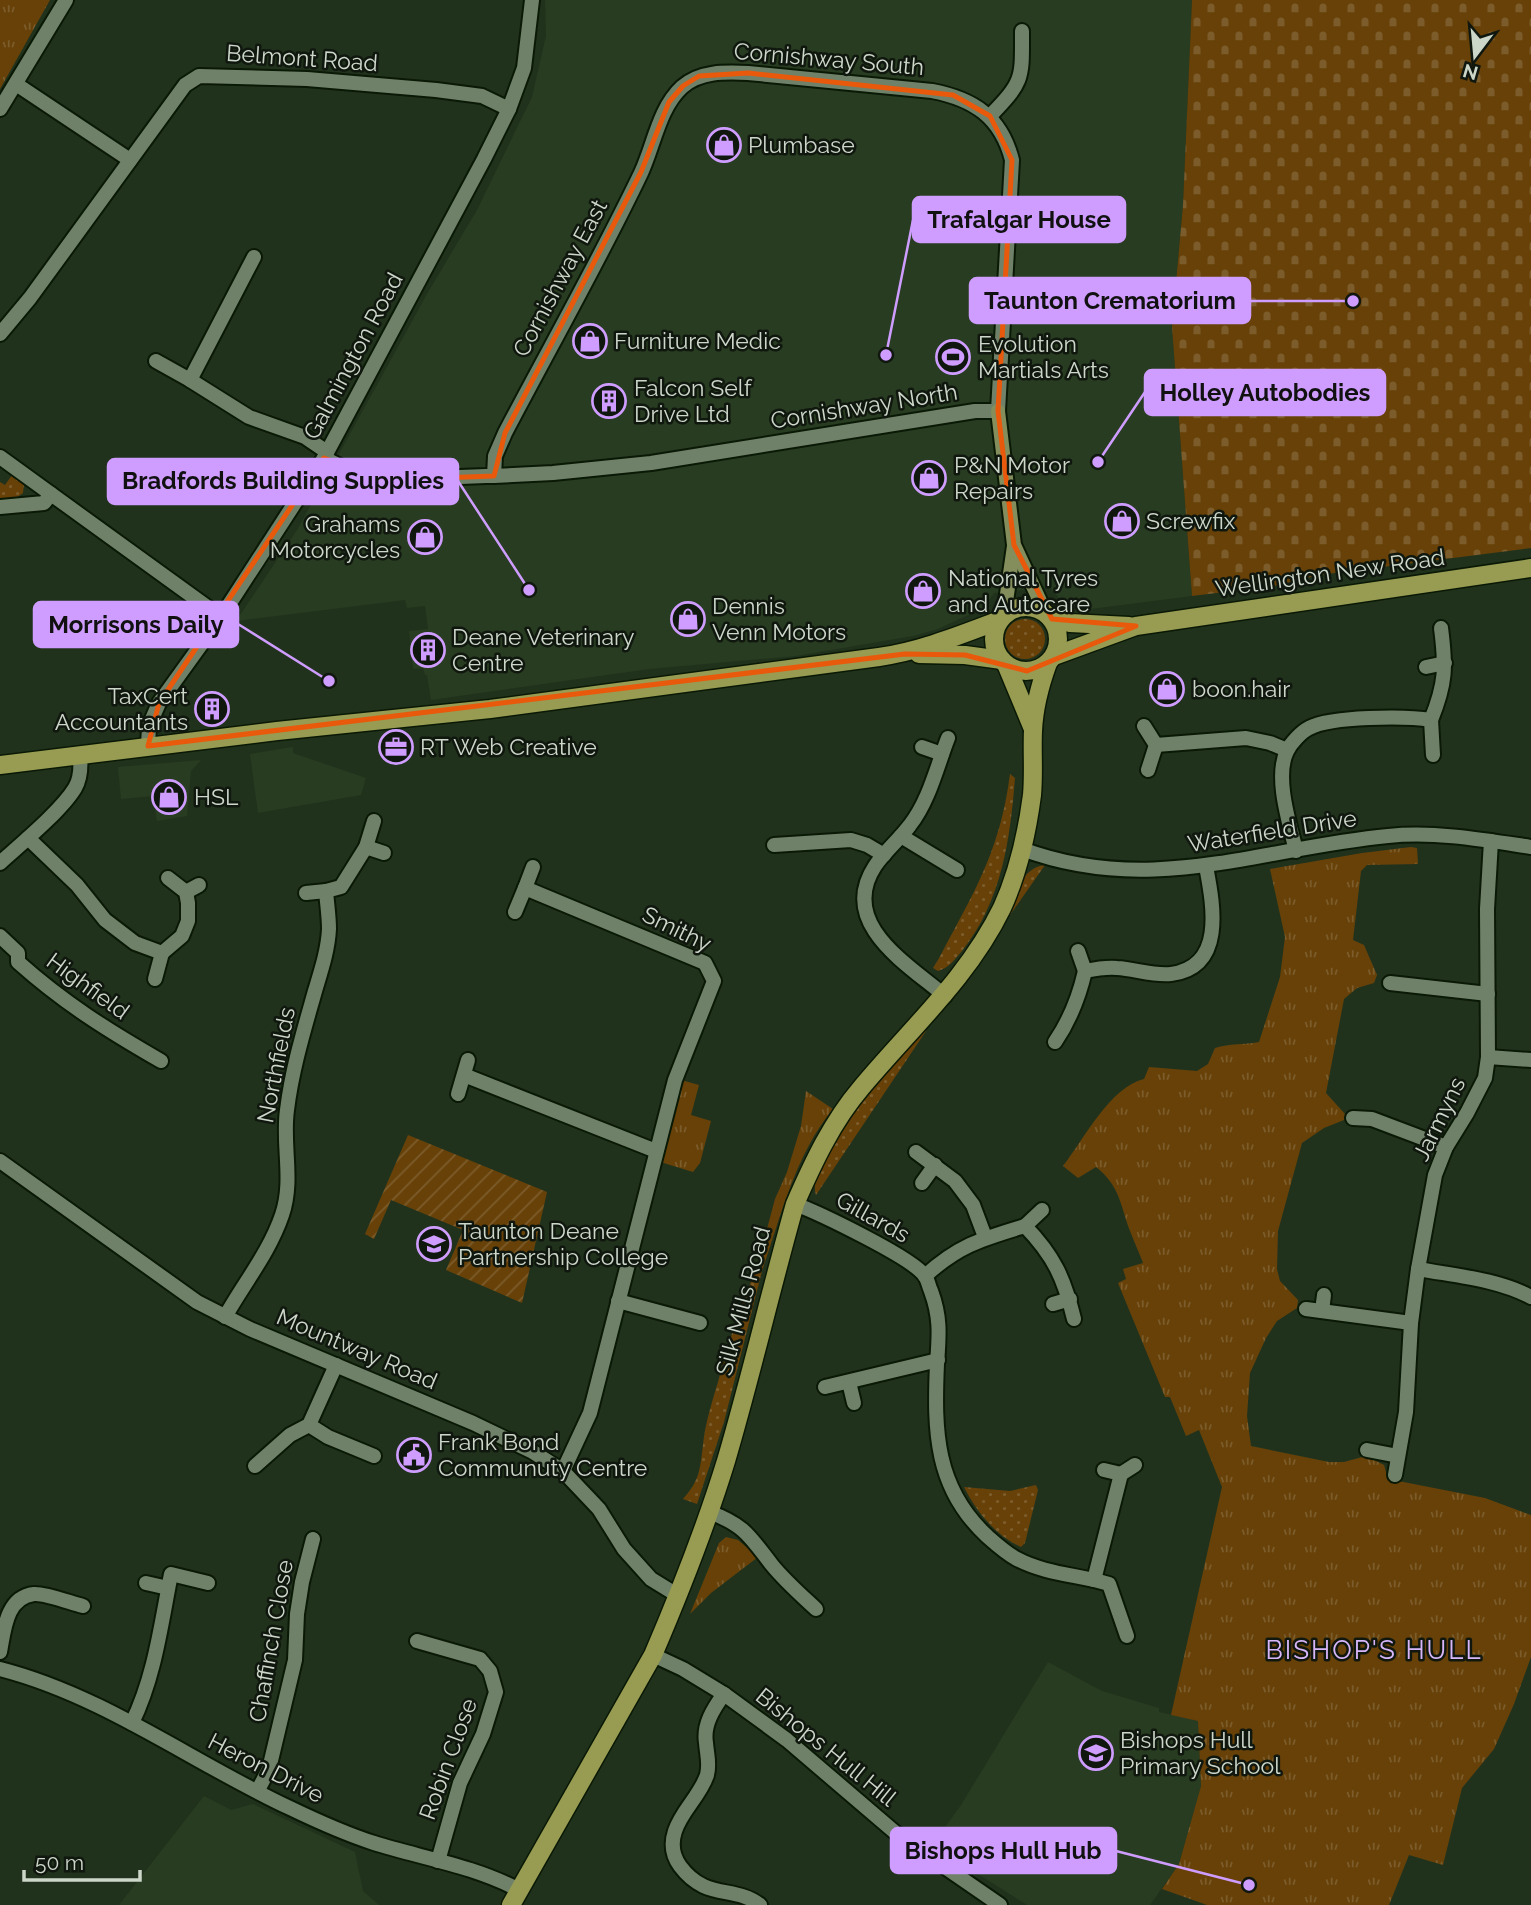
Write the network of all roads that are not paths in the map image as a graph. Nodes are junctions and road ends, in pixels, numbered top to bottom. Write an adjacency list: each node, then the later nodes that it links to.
1 (66, 0): 4 (street)
2 (532, 0): 7 (street, Galmington Road)
3 (1022, 31): 8 (street)
4 (16, 84): 6 (street); 9 (street)
5 (669, 102): 8 (street, Cornishway South); 17 (street, Cornishway East)
6 (0, 109)
7 (509, 109): 9 (street, Belmont Road); 15 (street, Galmington Road)
8 (990, 116): 14 (street)
9 (130, 160): 11 (street, Belmont Road)
10 (254, 257): 13 (street)
11 (0, 334)
12 (156, 361): 13 (street, Cornishway North)
13 (190, 380): 15 (street, Cornishway North)
14 (998, 411): 17 (street, Cornishway North); 20 (street)
15 (326, 455): 17 (street, Cornishway North); 23 (street, Galmington Road)
16 (0, 457): 18 (street)
17 (494, 476)
18 (51, 494): 19 (street); 23 (street)
19 (0, 507)
20 (1014, 545): 22 (street); 24 (street)
21 (1531, 568): 25 (main road, Wellington New Road)
22 (1048, 616): 24 (main road); 25 (main road, Wellington New Road); 28 (main road)
23 (221, 617): 37 (street, Galmington Road)
24 (1002, 618): 27 (main road); 29 (main road)
25 (1136, 626): 28 (main road, Wellington New Road)
26 (1441, 628): 30 (street)
27 (905, 654): 29 (main road); 37 (main road)
28 (1051, 659): 29 (main road); 34 (main road, Silk Mills Road)
29 (1004, 662): 34 (main road, Silk Mills Road)
30 (1445, 663): 31 (street); 32 (street)
31 (1426, 667)
32 (1431, 720): 39 (street); 42 (street)
33 (1144, 726): 36 (street)
34 (1033, 729): 52 (main road, Silk Mills Road)
35 (948, 737): 40 (street)
36 (1156, 745): 39 (street); 44 (street)
37 (148, 747): 41 (main road)
38 (922, 747): 40 (street)
39 (1287, 750): 53 (street)
40 (942, 754): 46 (street)
41 (80, 755): 43 (main road); 47 (street)
42 (1433, 755)
43 (0, 765)
44 (1148, 770)
45 (374, 821): 50 (street)
46 (901, 836): 55 (street); 59 (street)
47 (28, 838): 56 (street); 69 (street)
48 (1491, 841): 51 (street, Waterfield Drive); 53 (street, Waterfield Drive); 73 (street, Jarmyns)
49 (775, 845): 55 (street)
50 (366, 847): 54 (street); 63 (street)
51 (1531, 847)
52 (1021, 849): 57 (street, Waterfield Drive); 74 (main road, Silk Mills Road)
53 (1296, 851): 57 (street, Waterfield Drive)
54 (384, 853)
55 (884, 855): 74 (street)
56 (0, 863)
57 (1206, 866): 70 (street)
58 (533, 867): 62 (street)
59 (957, 870)
60 (168, 878): 64 (street)
61 (199, 885): 64 (street)
62 (525, 888): 66 (street); 84 (street, Smithy)
63 (326, 891): 65 (street); 102 (street, Northfields)
64 (186, 892): 69 (street)
65 (306, 893)
66 (515, 912)
67 (0, 936): 79 (street, Highfield)
68 (1078, 951): 70 (street)
69 (162, 953): 71 (street)
70 (1085, 971): 75 (street)
71 (155, 979)
72 (1390, 983): 73 (street)
73 (1488, 994): 76 (street, Jarmyns)
74 (945, 996): 89 (main road, Silk Mills Road)
75 (1055, 1042)
76 (1488, 1057): 78 (street); 83 (street, Jarmyns)
77 (468, 1060): 80 (street)
78 (1531, 1060)
79 (161, 1061)
80 (464, 1075): 81 (street); 84 (street)
81 (458, 1094)
82 (1353, 1118): 83 (street)
83 (1446, 1147): 93 (street, Jarmyns)
84 (656, 1151): 98 (street, Smithy)
85 (916, 1152): 87 (street)
86 (0, 1161): 102 (street, Mountway Road)
87 (935, 1165): 88 (street); 92 (street)
88 (922, 1183)
89 (796, 1204): 94 (street, Gillards); 121 (main road, Silk Mills Road)
90 (1042, 1210): 91 (street)
91 (1025, 1226): 92 (street); 97 (street)
92 (985, 1237): 94 (street)
93 (1418, 1269): 96 (street); 105 (street, Jarmyns)
94 (925, 1276): 106 (street)
95 (1324, 1295): 101 (street)
96 (1531, 1297)
97 (1070, 1299): 99 (street); 103 (street)
98 (618, 1301): 104 (street); 118 (street, Smithy)
99 (1053, 1304)
100 (1306, 1309): 101 (street)
101 (1322, 1311): 105 (street)
102 (225, 1317): 107 (street, Mountway Road)
103 (1074, 1319)
104 (701, 1323)
105 (1411, 1323): 114 (street, Jarmyns)
106 (938, 1360): 108 (street); 123 (street)
107 (335, 1364): 111 (street); 118 (street, Mountway Road)
108 (849, 1382): 109 (street); 110 (street)
109 (825, 1387)
110 (854, 1403)
111 (309, 1425): 113 (street); 116 (street)
112 (1367, 1450): 114 (street)
113 (374, 1456)
114 (1398, 1456): 120 (street, Jarmyns)
115 (1135, 1465): 119 (street)
116 (255, 1466)
117 (1104, 1470): 119 (street)
118 (563, 1471): 127 (street, Mountway Road)
119 (1121, 1475): 123 (street)
120 (1395, 1475)
121 (709, 1512): 127 (main road, Silk Mills Road); 129 (street)
122 (313, 1539): 137 (street, Chaffinch Close)
123 (1094, 1580): 130 (street)
124 (146, 1583): 126 (street)
125 (208, 1583): 126 (street)
126 (168, 1588): 136 (street)
127 (677, 1595): 133 (main road, Silk Mills Road)
128 (83, 1606): 132 (street)
129 (816, 1609)
130 (1127, 1636)
131 (417, 1641): 138 (street, Robin Close)
132 (0, 1652)
133 (653, 1655): 135 (street, Bishops Hull Hill); 139 (main road, Silk Mills Road)
134 (0, 1669): 136 (street, Heron Drive)
135 (724, 1694): 140 (street); 141 (street, Bishops Hull Hill)
136 (132, 1723): 137 (street, Heron Drive)
137 (258, 1790): 138 (street, Heron Drive)
138 (438, 1861): 139 (street, Heron Drive)
139 (515, 1898)
140 (760, 1905)
141 (1000, 1905)

